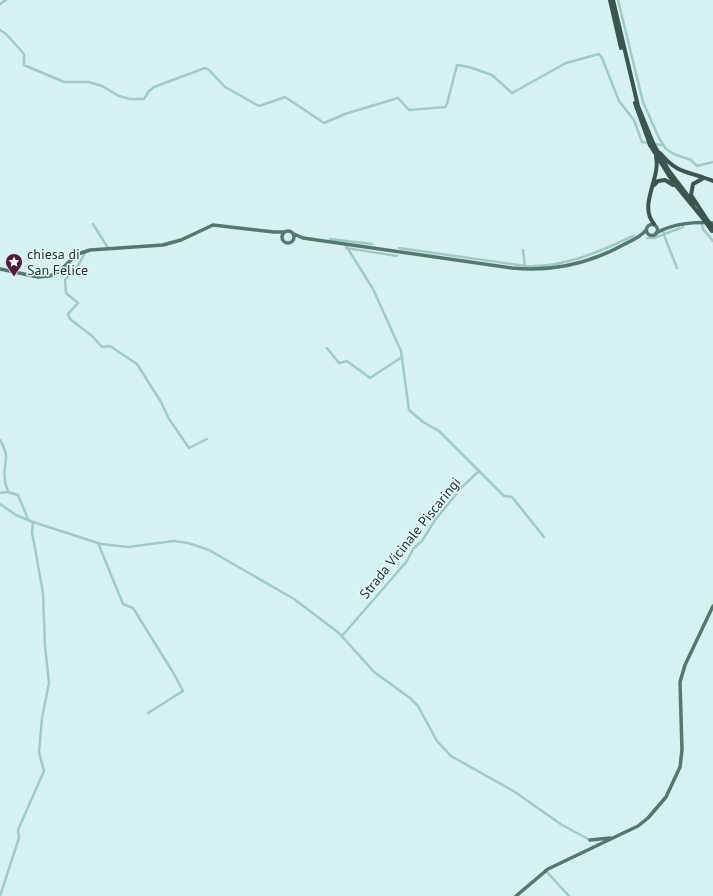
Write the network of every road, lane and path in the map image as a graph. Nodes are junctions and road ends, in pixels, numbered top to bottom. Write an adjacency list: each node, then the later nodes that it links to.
1 (6, 0): 5 (street)
2 (610, 0): 7 (highway)
3 (613, 0): 7 (highway)
4 (618, 0): 8 (street)
5 (0, 4)
6 (0, 30): 8 (street)
7 (651, 144): 9 (highway); 11 (highway); 15 (highway)
8 (662, 145): 10 (street)
9 (655, 155): 12 (highway); 13 (highway)
10 (713, 162)
11 (712, 181): 15 (highway)
12 (652, 187): 13 (highway); 14 (highway)
13 (693, 206): 15 (highway)
14 (650, 219): 17 (highway); 18 (highway)
15 (707, 222): 19 (highway, bridge); 20 (main road); 21 (highway, bridge); 32 (street)
16 (93, 224): 36 (street)
17 (648, 225): 18 (main road); 26 (main road)
18 (655, 225): 20 (main road); 24 (main road)
19 (713, 227)
20 (663, 231): 24 (main road); 26 (street); 43 (street)
21 (713, 231)
22 (274, 232): 23 (main road); 27 (main road); 36 (main road)
23 (285, 232): 25 (main road); 27 (main road)
24 (656, 233): 26 (main road)
25 (294, 234): 28 (main road); 31 (main road)
26 (647, 234): 30 (main road)
27 (282, 236): 31 (main road)
28 (303, 238): 31 (main road); 35 (main road)
29 (330, 238): 33 (street)
30 (636, 238): 40 (main road); 42 (street)
31 (294, 240)
32 (713, 241)
33 (354, 244): 34 (street); 35 (main road); 40 (main road)
34 (372, 244)
35 (345, 246): 41 (street); 46 (street)
36 (108, 248): 39 (main road)
37 (399, 248): 40 (street)
38 (523, 250): 42 (street)
39 (86, 251): 44 (main road); 47 (street)
40 (435, 255): 42 (street)
41 (397, 256)
42 (525, 266)
43 (677, 268)
44 (0, 269)
45 (327, 348): 46 (street)
46 (402, 355): 49 (street)
47 (207, 439)
48 (0, 440): 50 (street)
49 (479, 471): 55 (street); 58 (street, Strada Vicinale Piscaringi)
50 (8, 492): 51 (street); 53 (street)
51 (0, 493)
52 (0, 504): 53 (street)
53 (28, 520): 54 (street)
54 (33, 522): 56 (street); 65 (street)
55 (544, 537)
56 (98, 543): 58 (street); 59 (street)
57 (713, 606): 60 (main road)
58 (342, 636): 61 (street)
59 (148, 713)
60 (617, 837): 61 (main road); 62 (main road)
61 (592, 841): 62 (main road); 63 (main road)
62 (597, 847): 63 (main road)
63 (589, 850): 64 (main road)
64 (545, 870): 66 (main road); 67 (street)
65 (0, 896)
66 (516, 896)
67 (569, 896)

